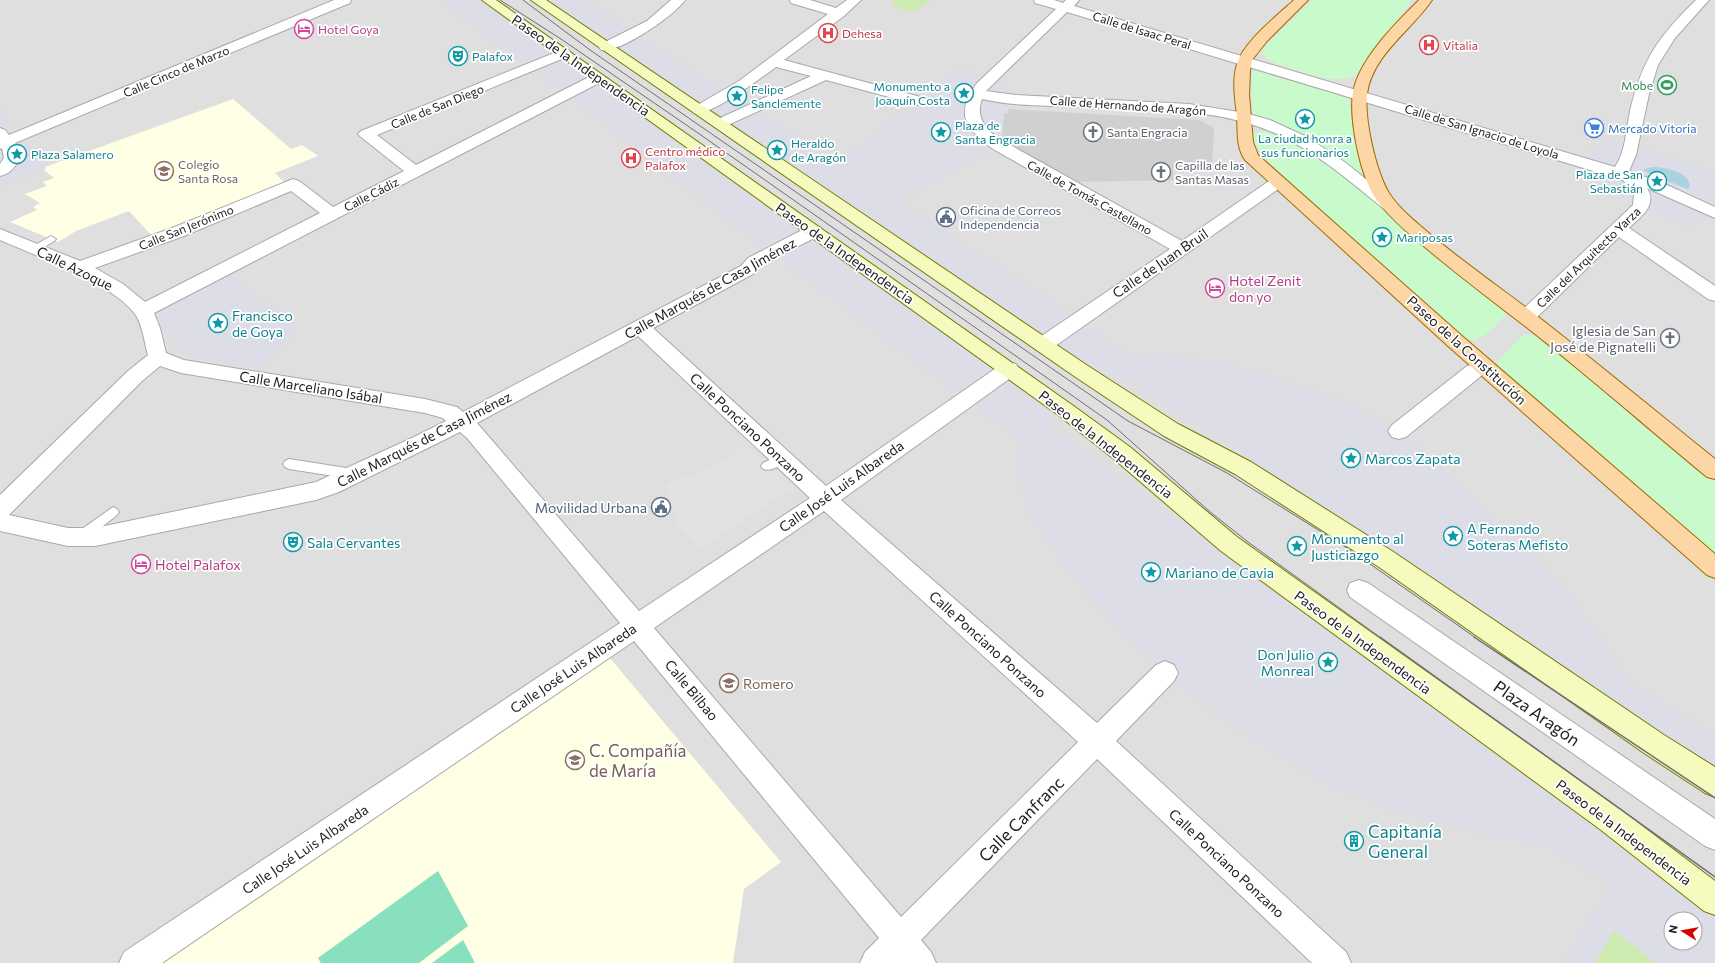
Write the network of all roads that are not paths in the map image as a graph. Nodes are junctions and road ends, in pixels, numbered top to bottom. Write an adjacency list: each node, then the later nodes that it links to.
1 (345, 0): 24 (street, Calle Cinco de Marzo)
2 (488, 0): 13 (street, Paseo de la Independencia)
3 (537, 0): 12 (street, Paseo de la Independencia)
4 (679, 0): 12 (street)
5 (796, 0): 11 (street)
6 (1040, 0): 10 (street, Calle de Isaac Peral)
7 (1302, 0): 14 (main road)
8 (1426, 0): 19 (main road)
9 (1703, 0): 27 (street)
10 (1068, 4): 14 (street, Calle de Isaac Peral); 18 (street)
11 (849, 6): 15 (street)
12 (606, 47): 21 (street, Paseo de la Independencia)
13 (564, 53): 17 (street, Paseo de la Independencia); 26 (street, Calle de San Diego)
14 (1245, 61): 19 (street, Calle de San Ignacio de Loyola); 22 (main road, Paseo de la Constitución)
15 (774, 62): 16 (street); 21 (street)
16 (826, 75): 20 (street); 23 (street)
17 (598, 78): 26 (street, Calle Cádiz); 36 (street, Paseo de la Independencia)
18 (977, 93): 22 (street, Calle de Hernando de Aragón); 39 (street, Calle de Tomás Castellano)
19 (1360, 94): 27 (street, Calle de San Ignacio de Loyola); 31 (main road)
20 (919, 100)
21 (699, 110): 46 (street, Paseo de la Independencia)
22 (1244, 117): 28 (main road, Paseo de la Constitución); 31 (street)
23 (723, 122)
24 (6, 138): 25 (street)
25 (2, 170)
26 (415, 172): 34 (street, Calle Cádiz)
27 (1623, 174): 30 (street, Calle de San Ignacio de Loyola); 32 (street, Calle del Arquitecto Yarza)
28 (1278, 182): 39 (street, Calle de Juan Bruil); 60 (main road, Paseo de la Constitución)
29 (1715, 197): 30 (street)
30 (1696, 203): 32 (street); 33 (street, Calle de San Ignacio de Loyola)
31 (1390, 205): 44 (main road)
32 (1641, 207): 35 (street, Calle del Arquitecto Yarza)
33 (1715, 213)
34 (331, 214): 41 (street, Calle San Jerónimo); 43 (street, Calle Cádiz)
35 (1617, 228): 42 (street); 44 (street, Calle del Arquitecto Yarza)
36 (814, 231): 45 (street, Calle Marqués de Casa Jiménez); 48 (street, Paseo de la Independencia)
37 (0, 234): 40 (street, Calle Azoque)
38 (51, 239): 40 (lane)
39 (1182, 248): 46 (street, Calle de Juan Bruil)
40 (35, 249): 41 (street, Calle Azoque)
41 (78, 268): 43 (street, Calle Azoque)
42 (1715, 295)
43 (143, 311): 47 (street, Calle Azoque)
44 (1526, 317): 53 (main road)
45 (640, 327): 50 (street, Calle Marqués de Casa Jiménez); 55 (street, Calle Ponciano Ponzano)
46 (1044, 344): 65 (street, Paseo de la Independencia)
47 (158, 357): 50 (street, Calle Marceliano Isábal); 56 (street)
48 (1009, 369): 55 (street, Calle José Luis Albareda); 67 (street, Paseo de la Independencia)
49 (1474, 371): 51 (street)
50 (461, 422): 54 (street, Calle Marqués de Casa Jiménez); 62 (street, Calle Bilbao)
51 (1399, 431)
52 (289, 464): 54 (lane)
53 (1715, 471)
54 (356, 475): 59 (street, Calle Marqués de Casa Jiménez)
55 (825, 499): 62 (street, Calle José Luis Albareda); 64 (street, Calle Ponciano Ponzano)
56 (0, 509)
57 (114, 512): 59 (lane)
58 (0, 522): 59 (street, Calle Marqués de Casa Jiménez)
59 (78, 538)
60 (1715, 568)
61 (1359, 590): 66 (street, Plaza Aragón)
62 (637, 625): 68 (street, Calle Bilbao); 69 (street, Calle José Luis Albareda)
63 (1166, 673): 64 (street, Calle Canfranc)
64 (1097, 741): 68 (street, Calle Canfranc); 72 (street, Calle Ponciano Ponzano)
65 (1715, 783)
66 (1715, 836)
67 (1715, 900)
68 (900, 939): 70 (street, Calle Canfranc); 71 (street, Calle Bilbao)
69 (135, 963)
70 (876, 963)
71 (920, 963)
72 (1335, 963)

